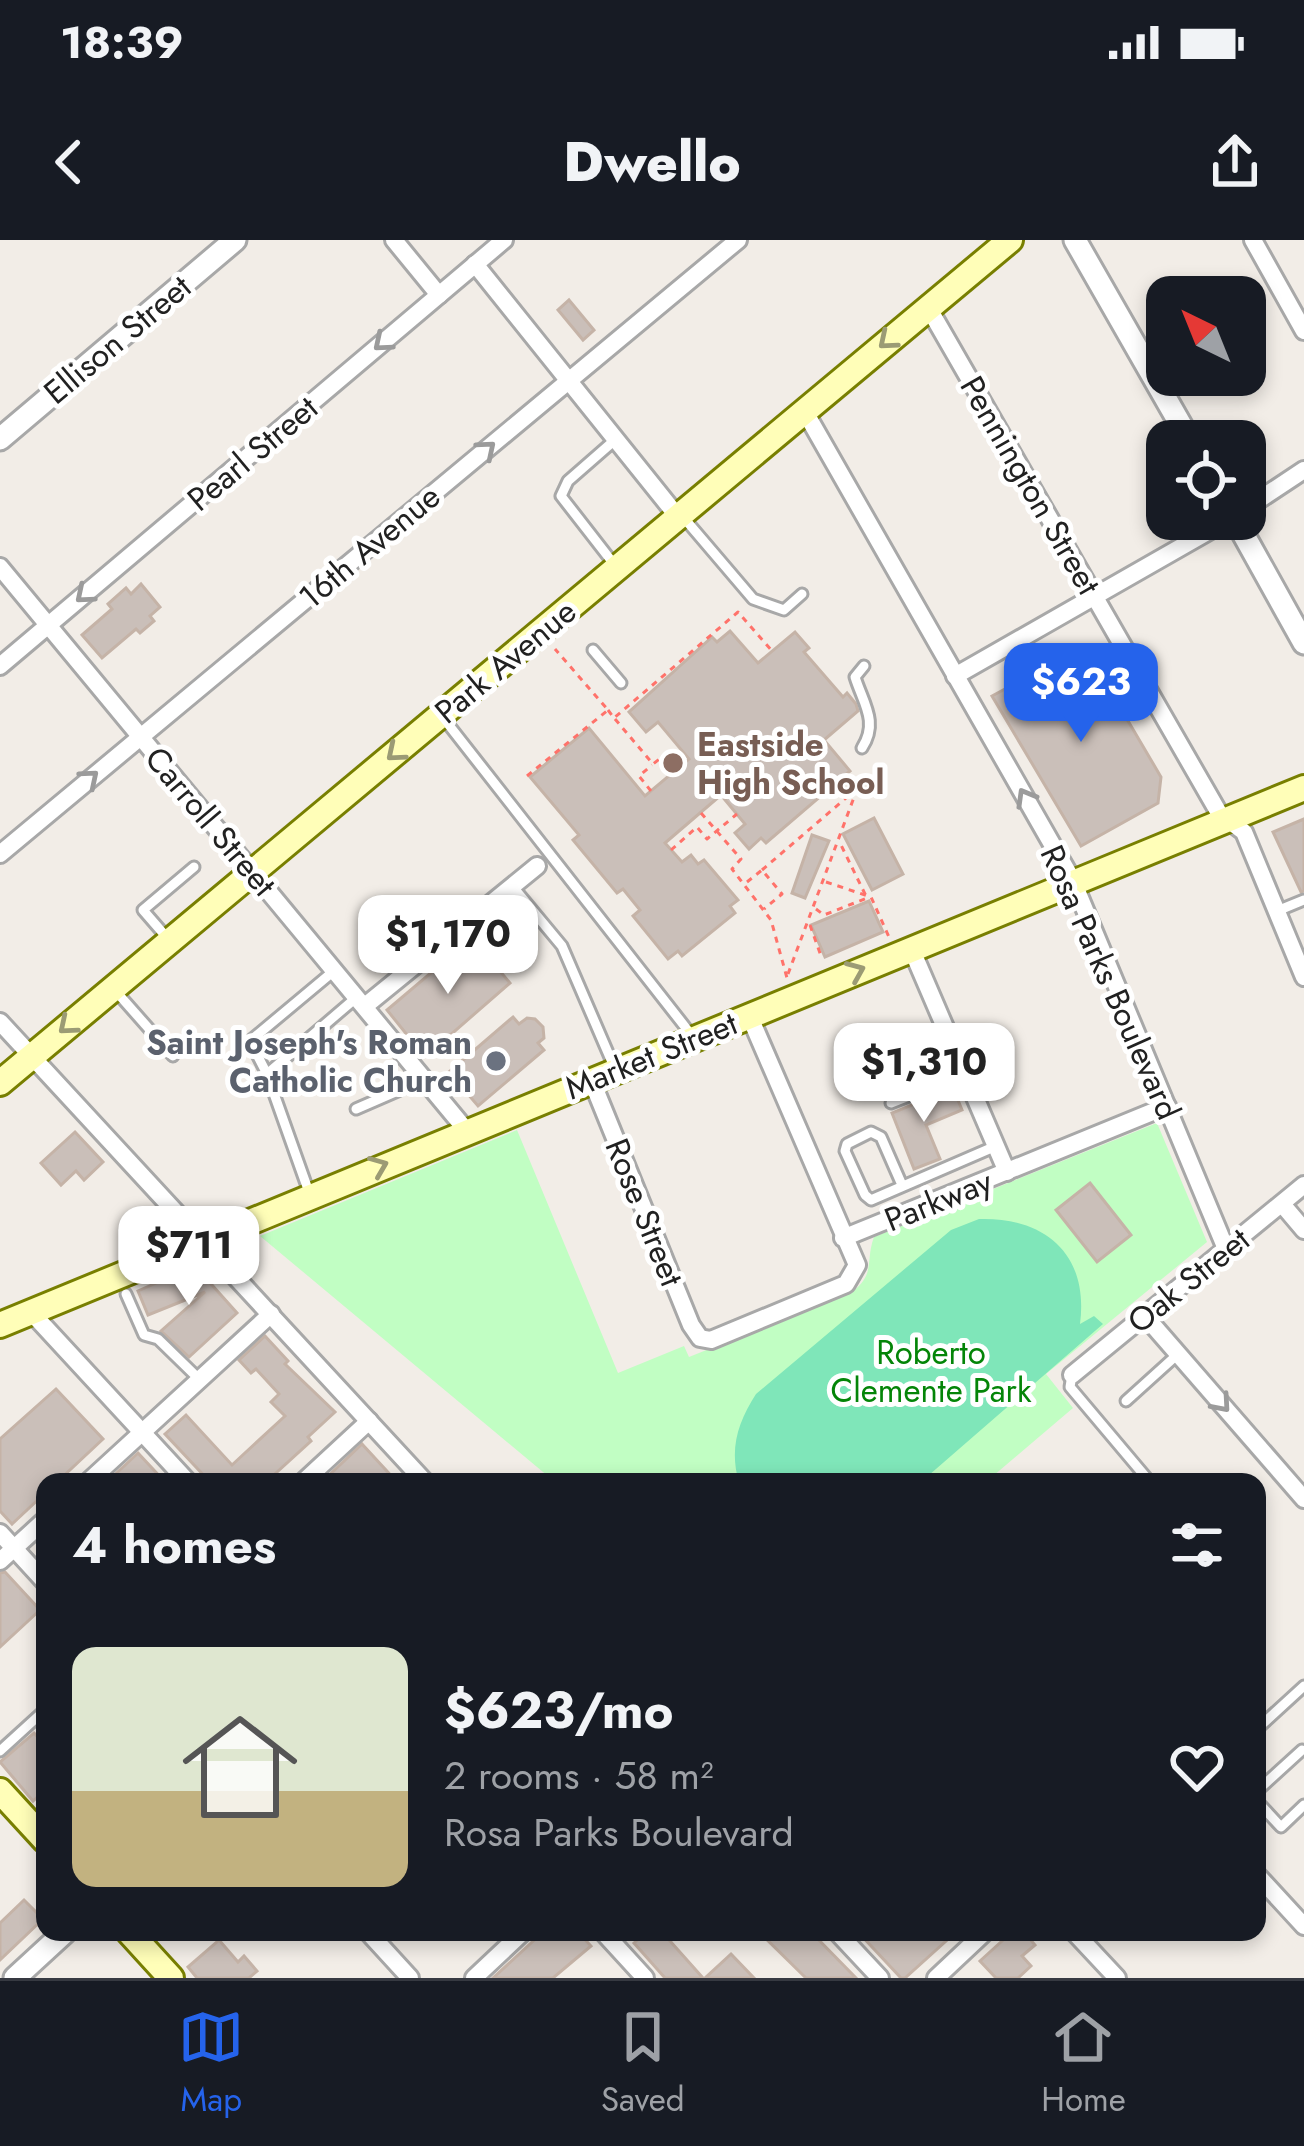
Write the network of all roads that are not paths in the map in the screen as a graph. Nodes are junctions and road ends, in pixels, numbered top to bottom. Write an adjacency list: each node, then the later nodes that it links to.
1 (235, 240): 15 (street, Ellison Street)
2 (394, 240): 9 (street)
3 (503, 240): 8 (street, Pearl Street)
4 (738, 240): 12 (street, 16th Avenue)
5 (1010, 240): 10 (main road, Park Avenue)
6 (1075, 240): 14 (street)
7 (1253, 240): 11 (street)
8 (475, 265): 9 (street, Pearl Street); 12 (street)
9 (439, 295): 26 (street, Pearl Street, one-way to 26)
10 (928, 307): 13 (main road, Park Avenue, one-way to 13); 25 (street, Pennington Street)
11 (1304, 331)
12 (570, 380): 16 (street); 34 (street, 16th Avenue, one-way to 12)
13 (804, 410): 19 (main road, Park Avenue); 31 (street, Rosa Parks Boulevard)
14 (1178, 420)
15 (0, 439)
16 (616, 440): 19 (street); 23 (lane)
17 (1304, 470): 18 (street)
18 (1266, 495)
19 (679, 515): 23 (main road, Park Avenue); 24 (lane)
20 (1195, 540): 25 (street)
21 (1244, 540): 27 (street)
22 (0, 567): 26 (street, Carroll Street)
23 (617, 568): 33 (main road, Park Avenue)
24 (802, 594)
25 (1095, 596): 31 (street); 37 (street, Pennington Street)
26 (48, 626): 29 (street, Pearl Street); 34 (street, Carroll Street)
27 (1304, 643)
28 (592, 650): 32 (lane)
29 (0, 666)
30 (865, 666): 35 (lane)
31 (955, 676): 42 (street, Rosa Parks Boulevard, one-way to 31)
32 (621, 683)
33 (441, 714): 41 (main road, Park Avenue, one-way to 41); 54 (lane)
34 (139, 736): 38 (street, 16th Avenue, one-way to 34); 41 (street, Carroll Street)
35 (862, 748)
36 (1304, 788): 37 (main road, Market Street)
37 (1225, 819): 42 (main road, Market Street); 45 (street, Pennington Street)
38 (0, 854)
39 (537, 866): 43 (street)
40 (194, 867): 46 (lane)
41 (254, 870): 46 (main road, Park Avenue); 48 (street, Carroll Street)
42 (1073, 881): 47 (main road, Market Street); 63 (street, Rosa Parks Boulevard)
43 (512, 886): 51 (street); 58 (lane)
44 (1304, 900): 45 (lane)
45 (1277, 911): 49 (street, Pennington Street)
46 (169, 940): 50 (main road, Park Avenue)
47 (900, 943): 52 (main road, Market Street, one-way to 47); 59 (street)
48 (335, 970): 51 (street, Carroll Street); 57 (lane)
49 (1304, 977)
50 (112, 988): 55 (lane); 56 (main road, Park Avenue, one-way to 56)
51 (361, 1002): 57 (lane); 60 (street, Carroll Street)
52 (748, 1016): 54 (main road, Market Street); 73 (street)
53 (0, 1022): 56 (street)
54 (693, 1037): 58 (main road, Market Street)
55 (173, 1056)
56 (31, 1057): 61 (main road, Park Avenue); 74 (street)
57 (268, 1074): 70 (lane)
58 (603, 1074): 65 (main road, Market Street); 73 (street, Rose Street)
59 (965, 1074): 62 (lane); 66 (street)
60 (424, 1079): 64 (lane); 65 (street, Carroll Street)
61 (0, 1083)
62 (891, 1103)
63 (1167, 1106): 67 (street, Parkway); 75 (street, Rosa Parks Boulevard)
64 (356, 1109)
65 (466, 1130): 70 (main road, Market Street, one-way to 65)
66 (996, 1146): 67 (street); 68 (lane)
67 (1007, 1172): 73 (street, Parkway)
68 (902, 1185): 68 (lane)
69 (1304, 1185): 71 (street, Oak Street)
70 (310, 1195): 74 (main road, Market Street)
71 (1282, 1204): 72 (street); 75 (street, Oak Street)
72 (1304, 1231)
73 (843, 1238)
74 (202, 1240): 77 (main road, Market Street); 78 (street)
75 (1226, 1249): 79 (street, Oak Street)
76 (126, 1294): 83 (lane)
77 (31, 1312): 80 (main road, Market Street); 86 (street)
78 (271, 1314): 83 (street); 85 (street)
79 (1145, 1316): 81 (street); 82 (street, Oak Street)
80 (0, 1325)
81 (1178, 1354): 84 (lane); 92 (street, one-way to 92)
82 (1072, 1375): 91 (lane)
83 (199, 1379): 86 (street)
84 (1126, 1401)
85 (369, 1421): 89 (street); 90 (street)
86 (142, 1432): 87 (street); 88 (street)
87 (98, 1473)
88 (180, 1473)
89 (313, 1473)
90 (417, 1473)
91 (1142, 1473)
92 (1304, 1499)
93 (36, 1528): 95 (street)
94 (0, 1533): 95 (street)
95 (7, 1555): 96 (street)
96 (36, 1576)
97 (1304, 1686): 99 (lane)
98 (36, 1718): 101 (lane)
99 (1266, 1721)
100 (1302, 1750): 102 (lane)
101 (0, 1751)
102 (1266, 1783)
103 (0, 1791): 106 (main road)
104 (1304, 1805): 105 (lane)
105 (1266, 1811)
106 (36, 1830)
107 (1266, 1885): 108 (street)
108 (1304, 1926)
109 (55, 1941): 117 (street)
110 (137, 1941): 118 (main road)
111 (376, 1941): 119 (street)
112 (514, 1941): 120 (street)
113 (611, 1941): 121 (street)
114 (846, 1941): 122 (street)
115 (975, 1941): 123 (street)
116 (1082, 1941): 124 (street)
117 (15, 1978)
118 (172, 1978)
119 (410, 1978)
120 (474, 1978)
121 (645, 1978)
122 (880, 1978)
123 (936, 1978)
124 (1117, 1978)

